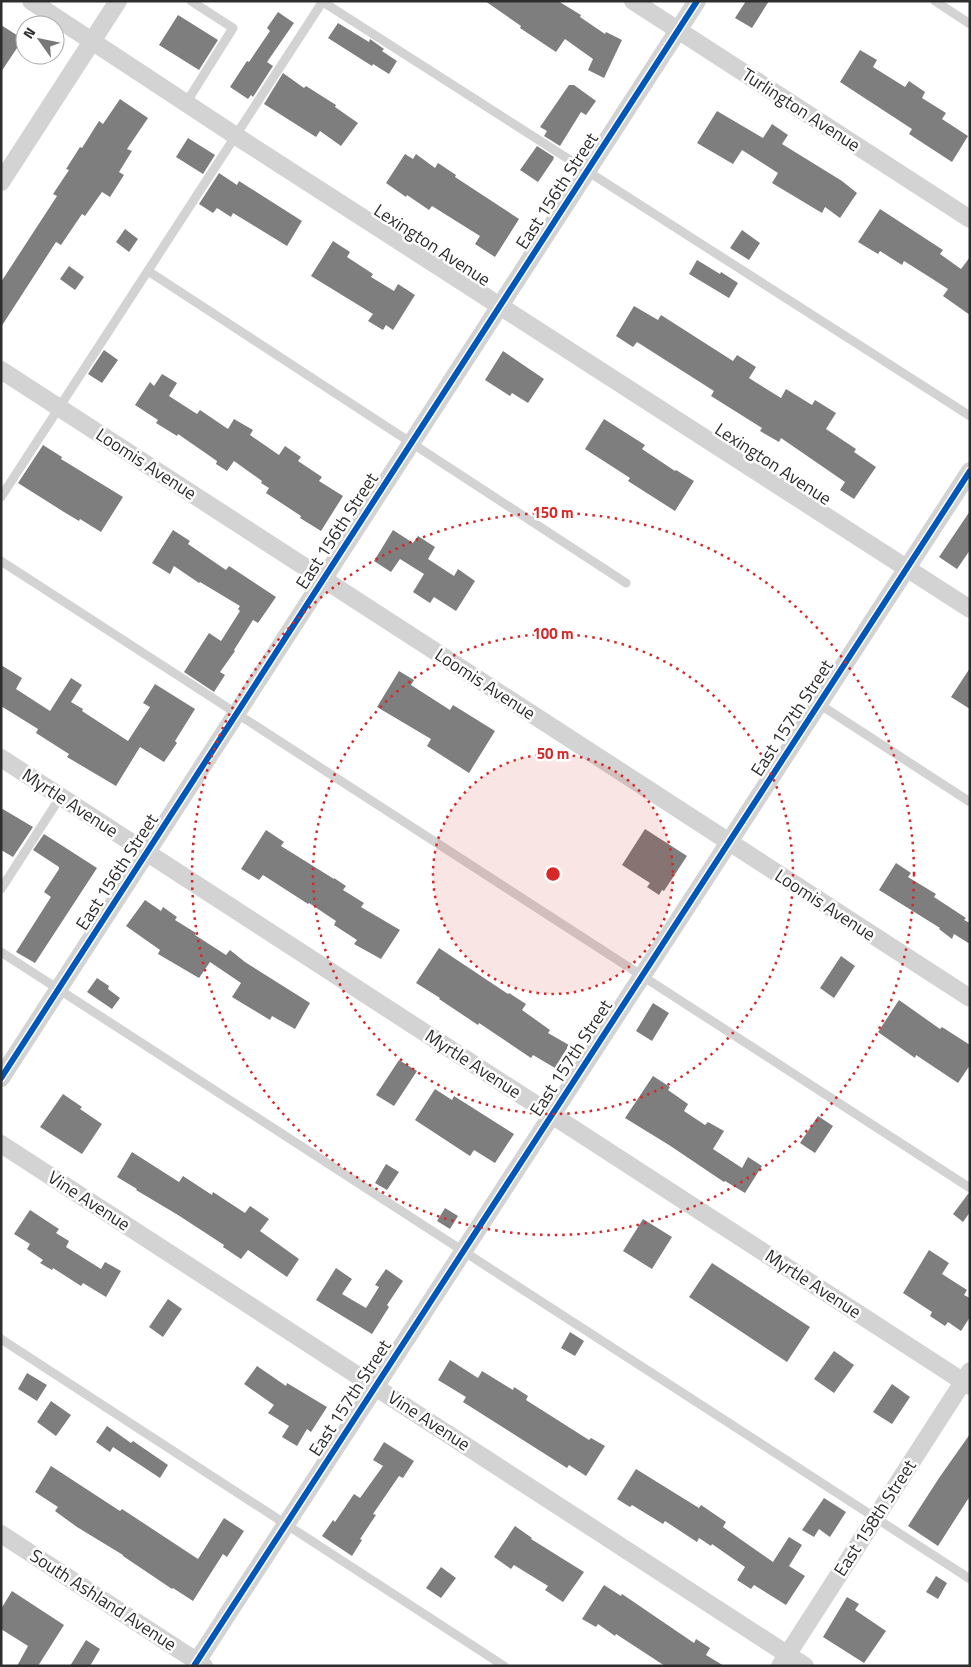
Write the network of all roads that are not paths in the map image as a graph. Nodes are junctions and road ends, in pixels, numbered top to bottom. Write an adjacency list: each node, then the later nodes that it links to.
1 (31, 1): 10 (street, Lexington Avenue)
2 (118, 1): 10 (street)
3 (191, 1): 11 (lane)
4 (323, 1): 12 (lane); 13 (lane)
5 (633, 1): 9 (street, Turlington Avenue)
6 (697, 1): 9 (street, East 156th Street)
7 (936, 1): 8 (lane)
8 (970, 24)
9 (678, 30): 13 (street, East 156th Street); 15 (street, Turlington Avenue)
10 (92, 41): 11 (street, Lexington Avenue); 14 (street)
11 (186, 103): 12 (street, Lexington Avenue)
12 (236, 136): 16 (lane); 17 (street, Lexington Avenue)
13 (588, 170): 17 (street, East 156th Street); 20 (lane)
14 (1, 182)
15 (970, 220)
16 (148, 271): 19 (lane); 21 (lane)
17 (500, 306): 21 (street, East 156th Street); 25 (street, Lexington Avenue)
18 (1, 370): 19 (street, Loomis Avenue)
19 (59, 408): 23 (lane); 26 (street, Loomis Avenue)
20 (970, 416)
21 (412, 443): 26 (street, East 156th Street); 27 (lane)
22 (970, 471): 25 (street, East 157th Street)
23 (1, 497)
24 (1, 561): 30 (lane)
25 (907, 569): 28 (street, Lexington Avenue); 29 (street, East 157th Street)
26 (324, 579): 30 (street, East 156th Street); 34 (street, Loomis Avenue)
27 (626, 583)
28 (970, 609)
29 (819, 704): 33 (lane); 34 (street, East 157th Street)
30 (237, 714): 35 (street, East 156th Street); 38 (lane)
31 (1, 758): 32 (street, Myrtle Avenue)
32 (61, 796): 35 (street, Myrtle Avenue); 36 (lane)
33 (970, 802)
34 (729, 842): 38 (street, East 157th Street); 40 (street, Loomis Avenue)
35 (147, 852): 39 (street, East 156th Street); 42 (street, Myrtle Avenue)
36 (1, 889)
37 (1, 952): 39 (lane)
38 (642, 976): 42 (street, East 157th Street); 44 (lane)
39 (59, 989): 41 (street, East 156th Street); 45 (lane)
40 (970, 998)
41 (1, 1078)
42 (552, 1115): 45 (street, East 157th Street); 47 (street, Myrtle Avenue)
43 (1, 1144): 48 (street, Vine Avenue)
44 (970, 1188)
45 (463, 1251): 48 (street, East 157th Street); 49 (lane)
46 (1, 1339): 50 (lane)
47 (967, 1380): 49 (street, East 158th Street)
48 (375, 1387): 50 (street, East 157th Street); 53 (street, Vine Avenue)
49 (875, 1518): 52 (lane); 53 (street, East 158th Street)
50 (286, 1524): 54 (street, East 157th Street); 55 (lane)
51 (1, 1534): 54 (street, South Ashland Avenue)
52 (970, 1579)
53 (784, 1660): 56 (street, Vine Avenue)
54 (199, 1664)
55 (504, 1666)
56 (806, 1666)

